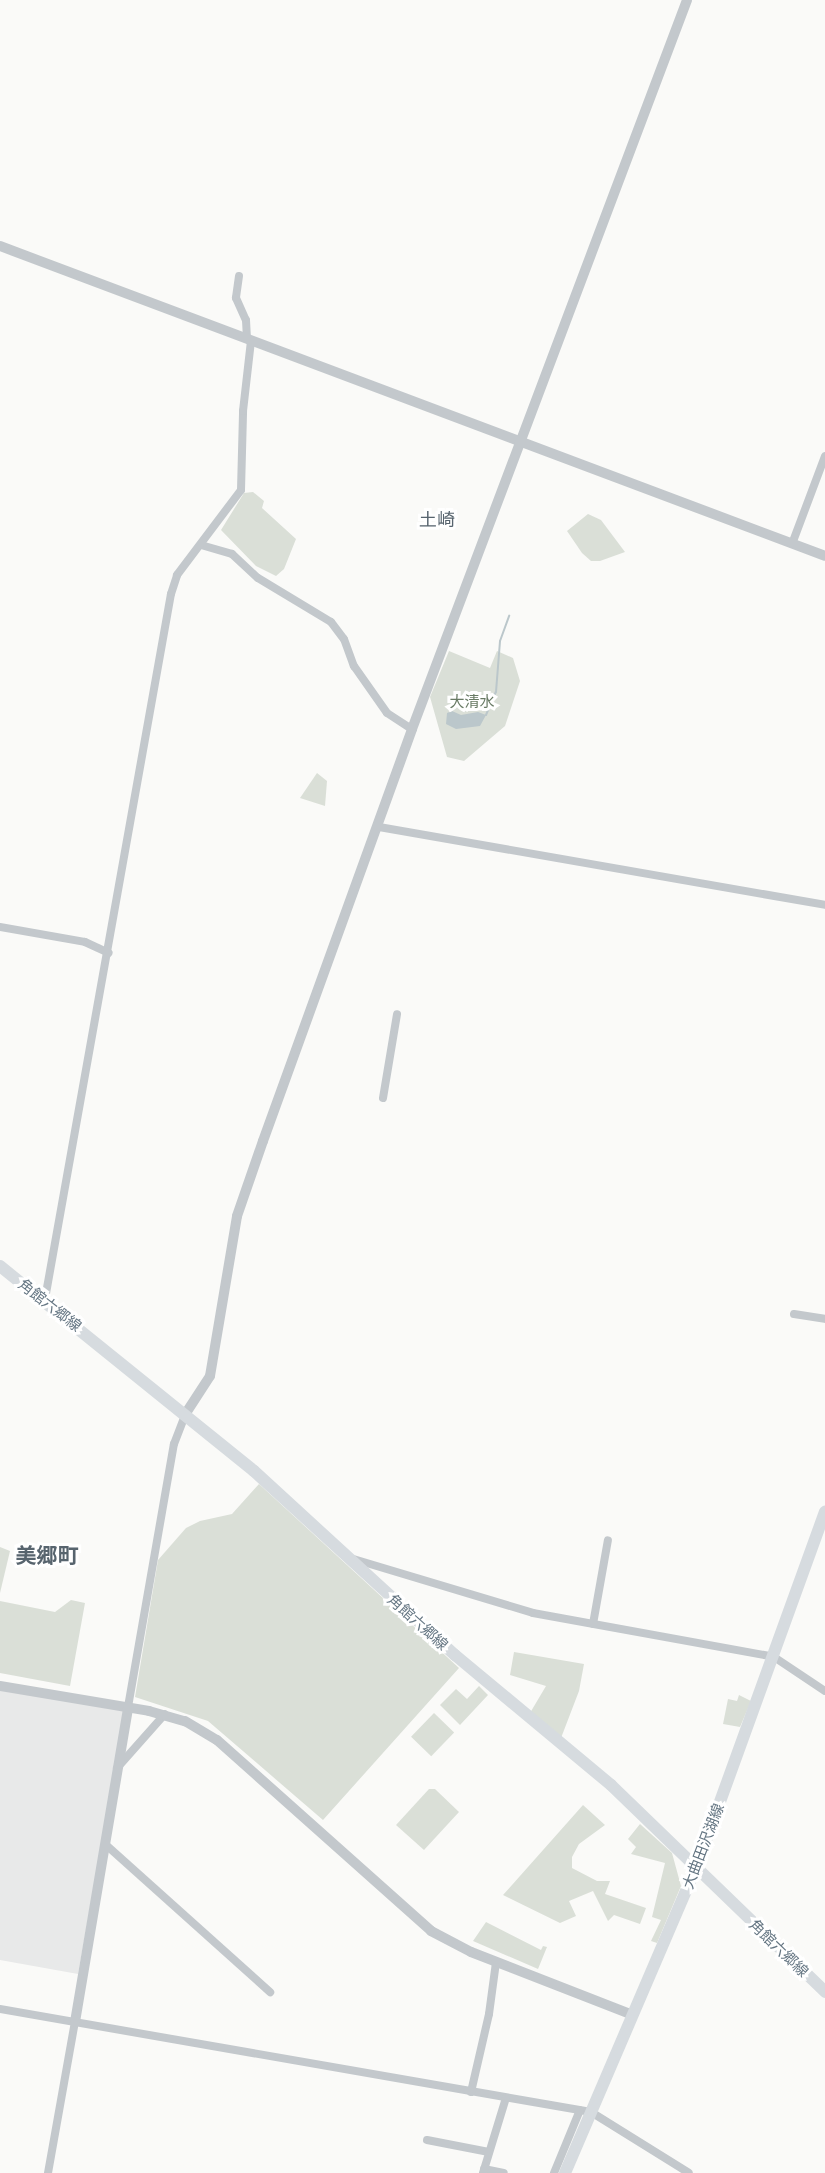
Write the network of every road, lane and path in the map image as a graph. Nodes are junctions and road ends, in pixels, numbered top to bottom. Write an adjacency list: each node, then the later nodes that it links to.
1 (687, 0): 5 (street)
2 (0, 246): 4 (street)
3 (239, 276): 4 (street)
4 (249, 340): 5 (street); 7 (street)
5 (521, 441): 8 (street); 10 (street)
6 (825, 456): 8 (street)
7 (201, 544): 10 (street); 14 (street)
8 (792, 544): 9 (street)
9 (825, 556)
10 (412, 729): 11 (street)
11 (379, 826): 12 (street); 21 (street)
12 (825, 905)
13 (0, 927): 14 (street)
14 (109, 953): 18 (street)
15 (397, 1014): 16 (street)
16 (383, 1098)
17 (0, 1266): 18 (main road, 角館六郷線)
18 (45, 1299): 21 (main road, 角館六郷線)
19 (794, 1314): 20 (street)
20 (825, 1319)
21 (186, 1413): 24 (main road, 角館六郷線); 29 (street)
22 (825, 1512): 26 (main road, 大曲田沢湖線)
23 (608, 1540): 25 (street)
24 (347, 1557): 25 (street); 33 (main road, 角館六郷線)
25 (593, 1624): 26 (street)
26 (774, 1657): 28 (street); 33 (main road, 大曲田沢湖線)
27 (0, 1686): 29 (street)
28 (825, 1691)
29 (128, 1707): 30 (street); 31 (street)
30 (165, 1714): 31 (street); 34 (street)
31 (117, 1769): 32 (street)
32 (105, 1844): 35 (street); 39 (street)
33 (696, 1868): 36 (main road, 角館六郷線); 38 (main road, 大曲田沢湖線)
34 (496, 1962): 38 (street); 40 (street)
35 (270, 1992)
36 (825, 1992)
37 (0, 2009): 39 (street)
38 (633, 2015): 42 (main road, 大曲田沢湖線)
39 (75, 2022): 40 (street); 46 (street)
40 (471, 2092): 41 (street)
41 (506, 2098): 42 (street); 44 (street)
42 (586, 2111): 48 (street); 49 (main road, 大曲田沢湖線); 50 (street)
43 (427, 2140): 44 (street)
44 (489, 2152): 45 (street)
45 (484, 2171): 47 (street)
46 (48, 2173)
47 (504, 2173)
48 (554, 2173)
49 (565, 2173)
50 (689, 2173)

